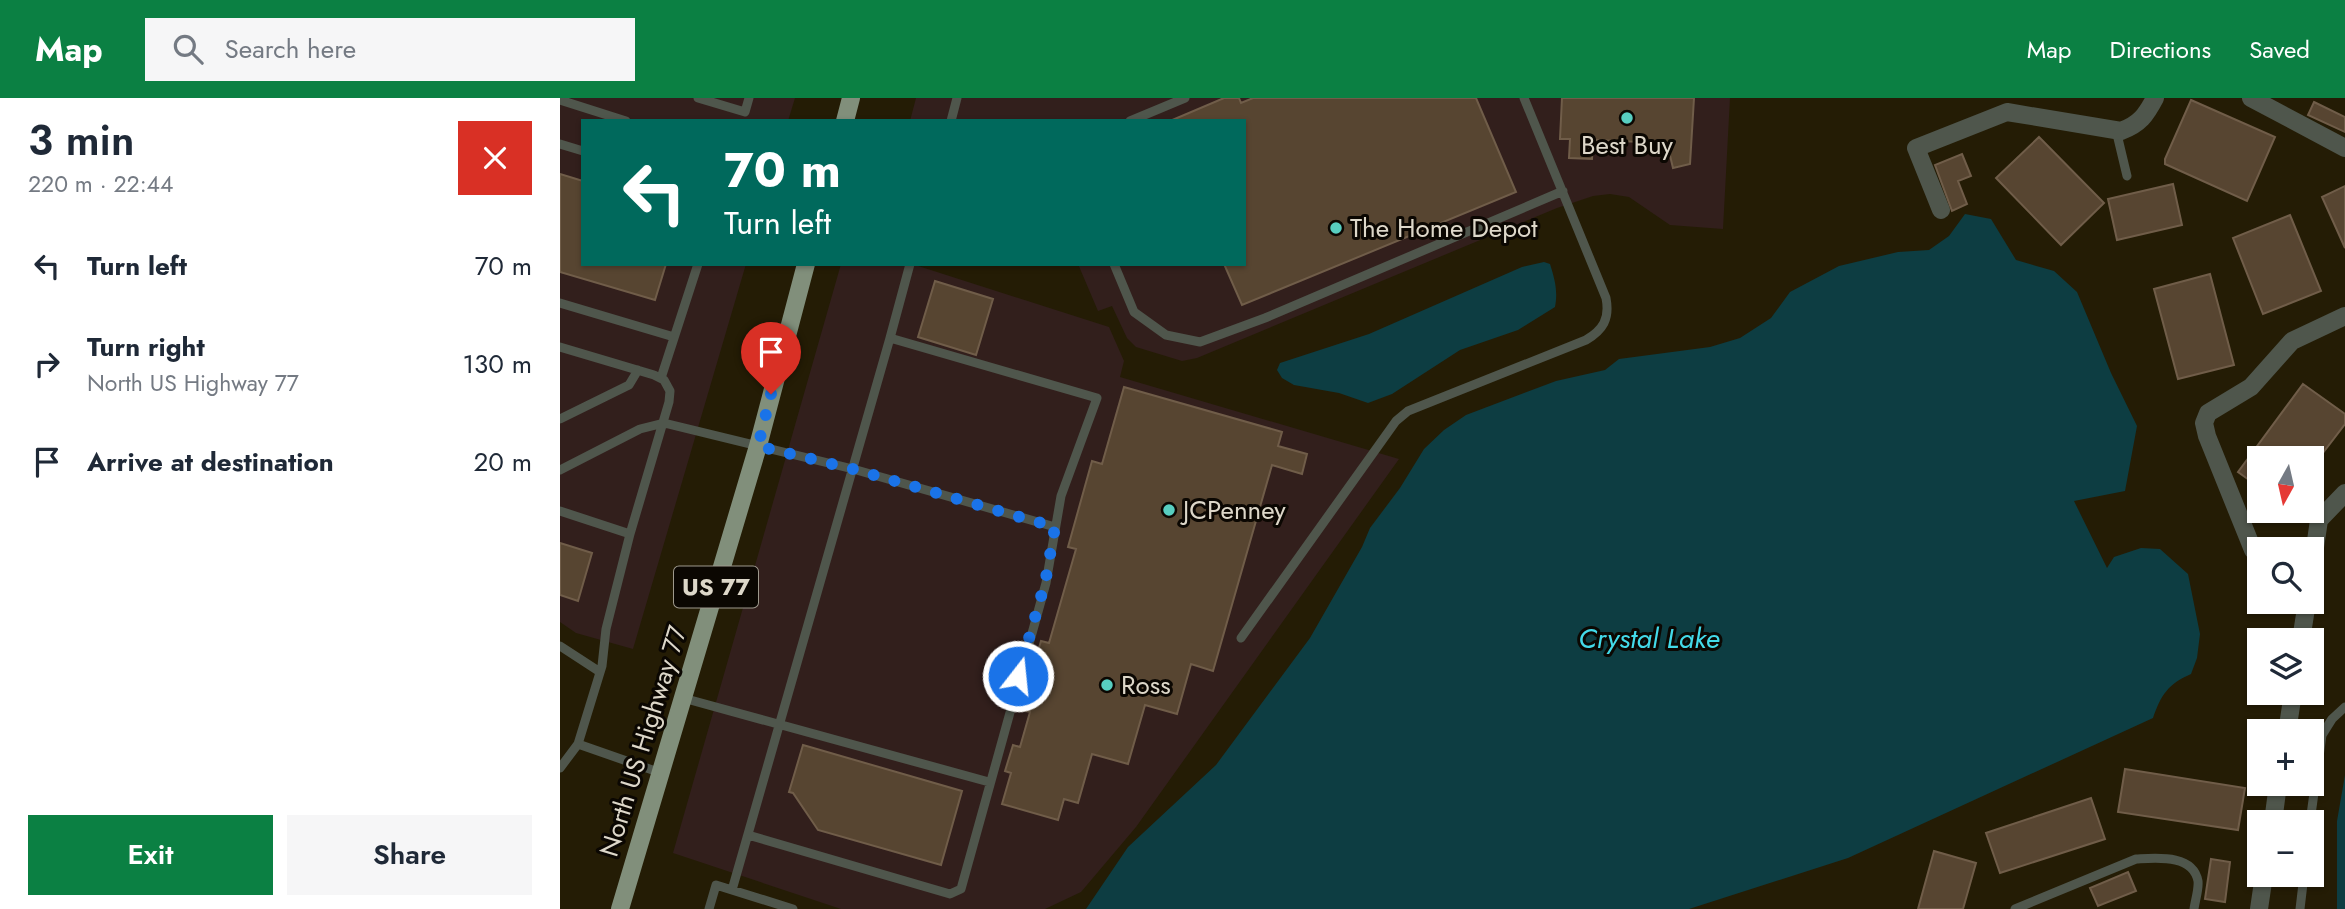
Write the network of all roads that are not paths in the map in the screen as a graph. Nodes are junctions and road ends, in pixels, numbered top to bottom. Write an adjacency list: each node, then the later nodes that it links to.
1 (698, 98): 10 (lane)
2 (749, 98): 10 (lane)
3 (851, 98): 12 (main road)
4 (957, 98): 13 (lane)
5 (1185, 98): 14 (lane)
6 (1524, 98): 20 (lane)
7 (2155, 98): 15 (street)
8 (2251, 98): 17 (street)
9 (560, 100): 11 (lane)
10 (743, 116)
11 (620, 119)
12 (846, 119)
13 (952, 119)
14 (1135, 119)
15 (2116, 130): 19 (lane); 21 (street)
16 (560, 144): 18 (lane)
17 (2345, 148)
18 (581, 149)
19 (2127, 176)
20 (1563, 191): 25 (lane); 44 (lane)
21 (1941, 211)
22 (697, 266): 28 (lane)
23 (805, 266): 35 (main road, North US Highway 77 / US 77)
24 (909, 266): 29 (lane)
25 (1115, 266)
26 (560, 303): 28 (lane)
27 (2345, 316): 42 (street)
28 (674, 337): 32 (lane)
29 (890, 338): 36 (lane); 40 (lane)
30 (560, 347): 31 (lane)
31 (638, 370): 32 (lane); 33 (lane)
32 (661, 378): 34 (lane)
33 (560, 419)
34 (664, 423): 35 (lane); 37 (lane); 41 (lane)
35 (758, 446): 36 (lane); 47 (main road, North US Highway 77 / US 77)
36 (853, 469): 40 (lane); 49 (lane)
37 (560, 470)
38 (2344, 497): 43 (street)
39 (560, 511): 41 (lane)
40 (1055, 527): 53 (lane)
41 (630, 534): 46 (lane)
42 (2248, 537)
43 (2316, 537)
44 (1241, 638)
45 (560, 646): 46 (lane)
46 (600, 672): 50 (lane)
47 (683, 698): 49 (lane); 52 (main road, North US Highway 77 / US 77)
48 (2345, 707): 54 (lane)
49 (780, 724): 53 (lane); 55 (lane)
50 (578, 744): 51 (lane); 52 (lane)
51 (560, 768)
52 (661, 773): 59 (main road, North US Highway 77 / US 77)
53 (989, 782): 55 (lane)
54 (2312, 810)
55 (748, 835): 58 (lane)
56 (2262, 887): 64 (street)
57 (2303, 887): 65 (lane)
58 (732, 890): 60 (lane); 61 (lane)
59 (620, 909)
60 (709, 909)
61 (793, 909)
62 (2015, 909): 63 (lane)
63 (2194, 909)
64 (2259, 909)
65 (2300, 909)

